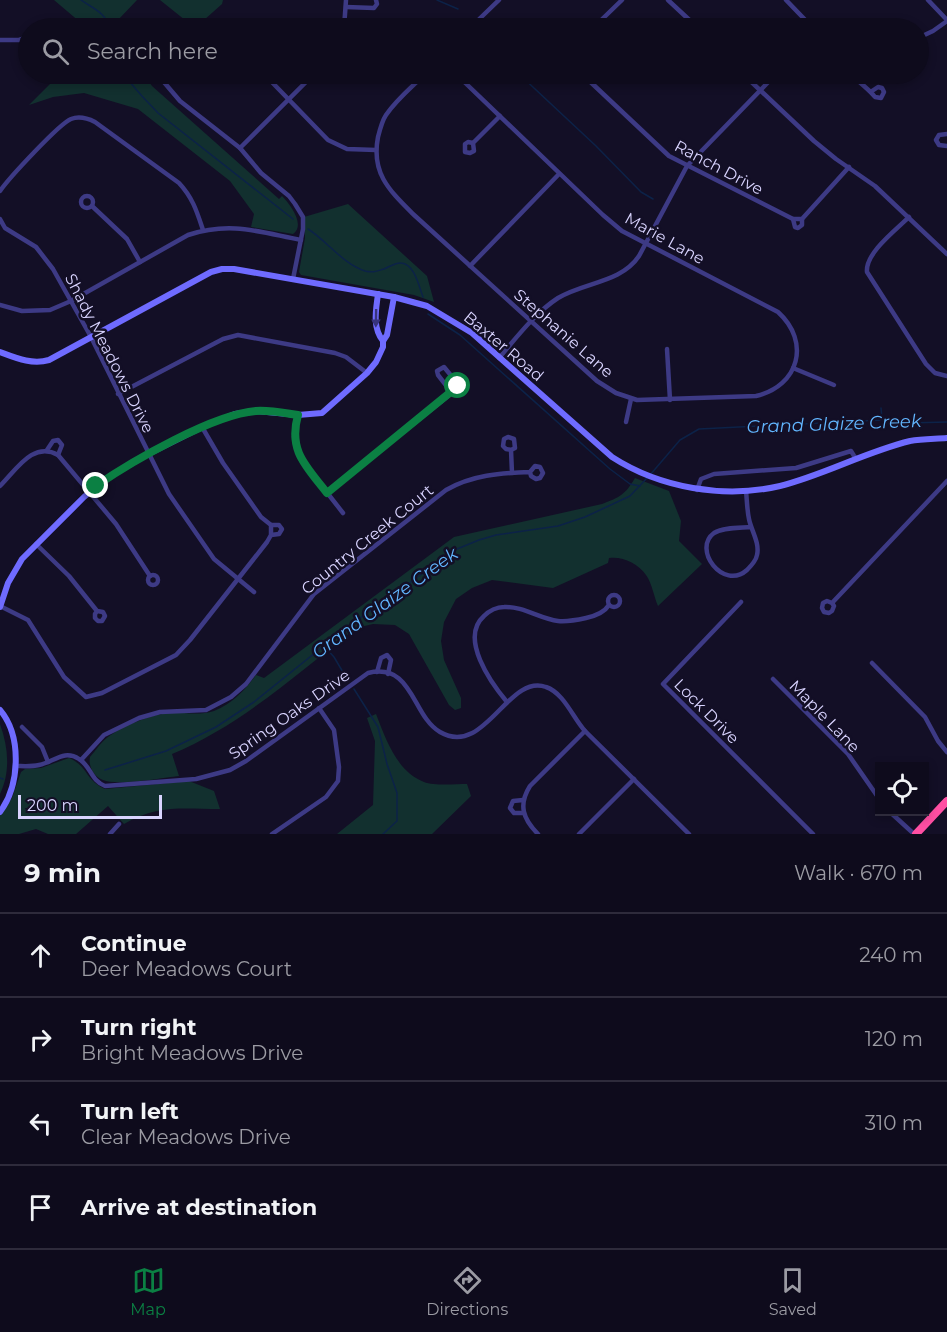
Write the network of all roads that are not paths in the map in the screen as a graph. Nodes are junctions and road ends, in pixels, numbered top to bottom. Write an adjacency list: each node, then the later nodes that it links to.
1 (346, 0): 8 (street)
2 (376, 0): 8 (street)
3 (499, 0): 10 (street)
4 (622, 0): 11 (street)
5 (668, 0): 12 (street)
6 (786, 0): 13 (street)
7 (928, 0): 14 (street)
8 (346, 7): 9 (street)
9 (345, 18)
10 (480, 18)
11 (603, 18)
12 (687, 18)
13 (802, 18)
14 (947, 20): 15 (street)
15 (929, 34)
16 (0, 40): 17 (street)
17 (18, 40)
18 (166, 84): 34 (street)
19 (274, 84): 29 (street)
20 (303, 84): 29 (street)
21 (415, 84): 35 (street)
22 (466, 84): 30 (street, Marie Lane)
23 (593, 84): 36 (street, Ranch Drive)
24 (754, 84): 27 (street)
25 (766, 84): 27 (street)
26 (862, 84): 28 (street)
27 (760, 90): 36 (street); 37 (street)
28 (872, 92)
29 (288, 98): 34 (street); 35 (street)
30 (500, 116): 32 (street); 38 (street, Marie Lane)
31 (947, 134): 33 (street)
32 (473, 144)
33 (947, 146)
34 (240, 148): 44 (street)
35 (376, 150): 48 (street, Stephanie Lane)
36 (687, 166): 37 (street, Ranch Drive); 45 (street)
37 (849, 167): 41 (street)
38 (560, 174): 45 (street, Marie Lane); 48 (street)
39 (0, 191): 43 (street)
40 (92, 206): 47 (street)
41 (909, 217): 46 (street); 62 (street)
42 (0, 219): 52 (street, Shady Meadows Drive)
43 (203, 230): 44 (street); 47 (street)
44 (301, 240): 49 (street)
45 (646, 243): 54 (street); 60 (street, Marie Lane)
46 (947, 254)
47 (140, 262): 52 (street)
48 (470, 266): 54 (street, Stephanie Lane)
49 (293, 279): 50 (main road, Baxter Road); 55 (main road, Baxter Road)
50 (378, 294): 51 (main road, Baxter Road); 56 (main road, one-way to 56)
51 (394, 297): 56 (main road); 59 (main road, Baxter Road)
52 (71, 301): 53 (street); 55 (street, Shady Meadows Drive)
53 (0, 305)
54 (531, 321): 59 (street); 66 (street, Stephanie Lane)
55 (91, 337): 58 (main road, Baxter Road); 65 (street, Shady Meadows Drive)
56 (383, 341): 61 (main road)
57 (667, 349): 67 (street)
58 (0, 352)
59 (499, 358): 81 (main road, Baxter Road)
60 (794, 368): 63 (street); 67 (street, Stephanie Lane)
61 (367, 373): 65 (street); 68 (main road)
62 (947, 376)
63 (834, 385)
64 (452, 393): 64 (street); 84 (street)
65 (118, 394): 74 (street, Shady Meadows Drive)
66 (631, 399): 67 (street, Stephanie Lane); 69 (street)
67 (670, 400)
68 (298, 415): 70 (main road); 84 (street)
69 (626, 422)
70 (202, 428): 74 (main road); 89 (street)
71 (947, 438): 76 (main road, Baxter Road)
72 (47, 450): 75 (street); 75 (street); 80 (street)
73 (511, 450): 78 (street)
74 (148, 454): 82 (main road); 89 (street, Shady Meadows Drive)
75 (58, 455): 82 (street)
76 (856, 459): 81 (street); 83 (main road, Baxter Road)
77 (530, 472): 78 (street, Country Creek Court)
78 (512, 473): 106 (street, Country Creek Court)
79 (947, 481): 92 (street)
80 (0, 486)
81 (698, 490): 83 (main road, Baxter Road)
82 (90, 491): 87 (main road); 88 (street)
83 (746, 491): 86 (street)
84 (327, 493): 85 (street)
85 (343, 513)
86 (751, 527): 86 (street)
87 (36, 544): 94 (main road); 95 (street)
88 (150, 576)
89 (237, 579): 90 (street, Shady Meadows Drive); 94 (street)
90 (254, 592)
91 (741, 602): 124 (street, Lock Drive)
92 (832, 603)
93 (609, 605): 100 (street)
94 (0, 606)
95 (97, 611)
96 (872, 663): 105 (street)
97 (377, 672): 98 (street, Spring Oaks Drive); 98 (street, Spring Oaks Drive); 101 (street, Spring Oaks Drive)
98 (388, 674): 100 (street, Spring Oaks Drive)
99 (773, 679): 110 (street, Maple Lane)
100 (507, 702): 104 (street, Spring Oaks Drive)
101 (319, 708): 106 (street, Spring Oaks Drive); 119 (street)
102 (0, 710): 108 (main road)
103 (22, 727): 107 (street)
104 (585, 731): 109 (street, Spring Oaks Drive); 111 (street)
105 (947, 752)
106 (81, 760): 107 (street)
107 (48, 762): 108 (street)
108 (15, 766): 113 (main road)
109 (634, 779): 117 (street, Spring Oaks Drive); 121 (street)
110 (875, 794)
111 (523, 800): 114 (street); 114 (street)
112 (947, 801): 125 (highway)
113 (0, 812)
114 (523, 813): 120 (street)
115 (895, 816): 125 (street)
116 (119, 824): 118 (street)
117 (684, 829): 122 (street); 123 (street, Spring Oaks Drive)
118 (110, 834)
119 (272, 834)
120 (538, 834)
121 (579, 834)
122 (678, 834)
123 (689, 834)
124 (813, 834)
125 (915, 834)

